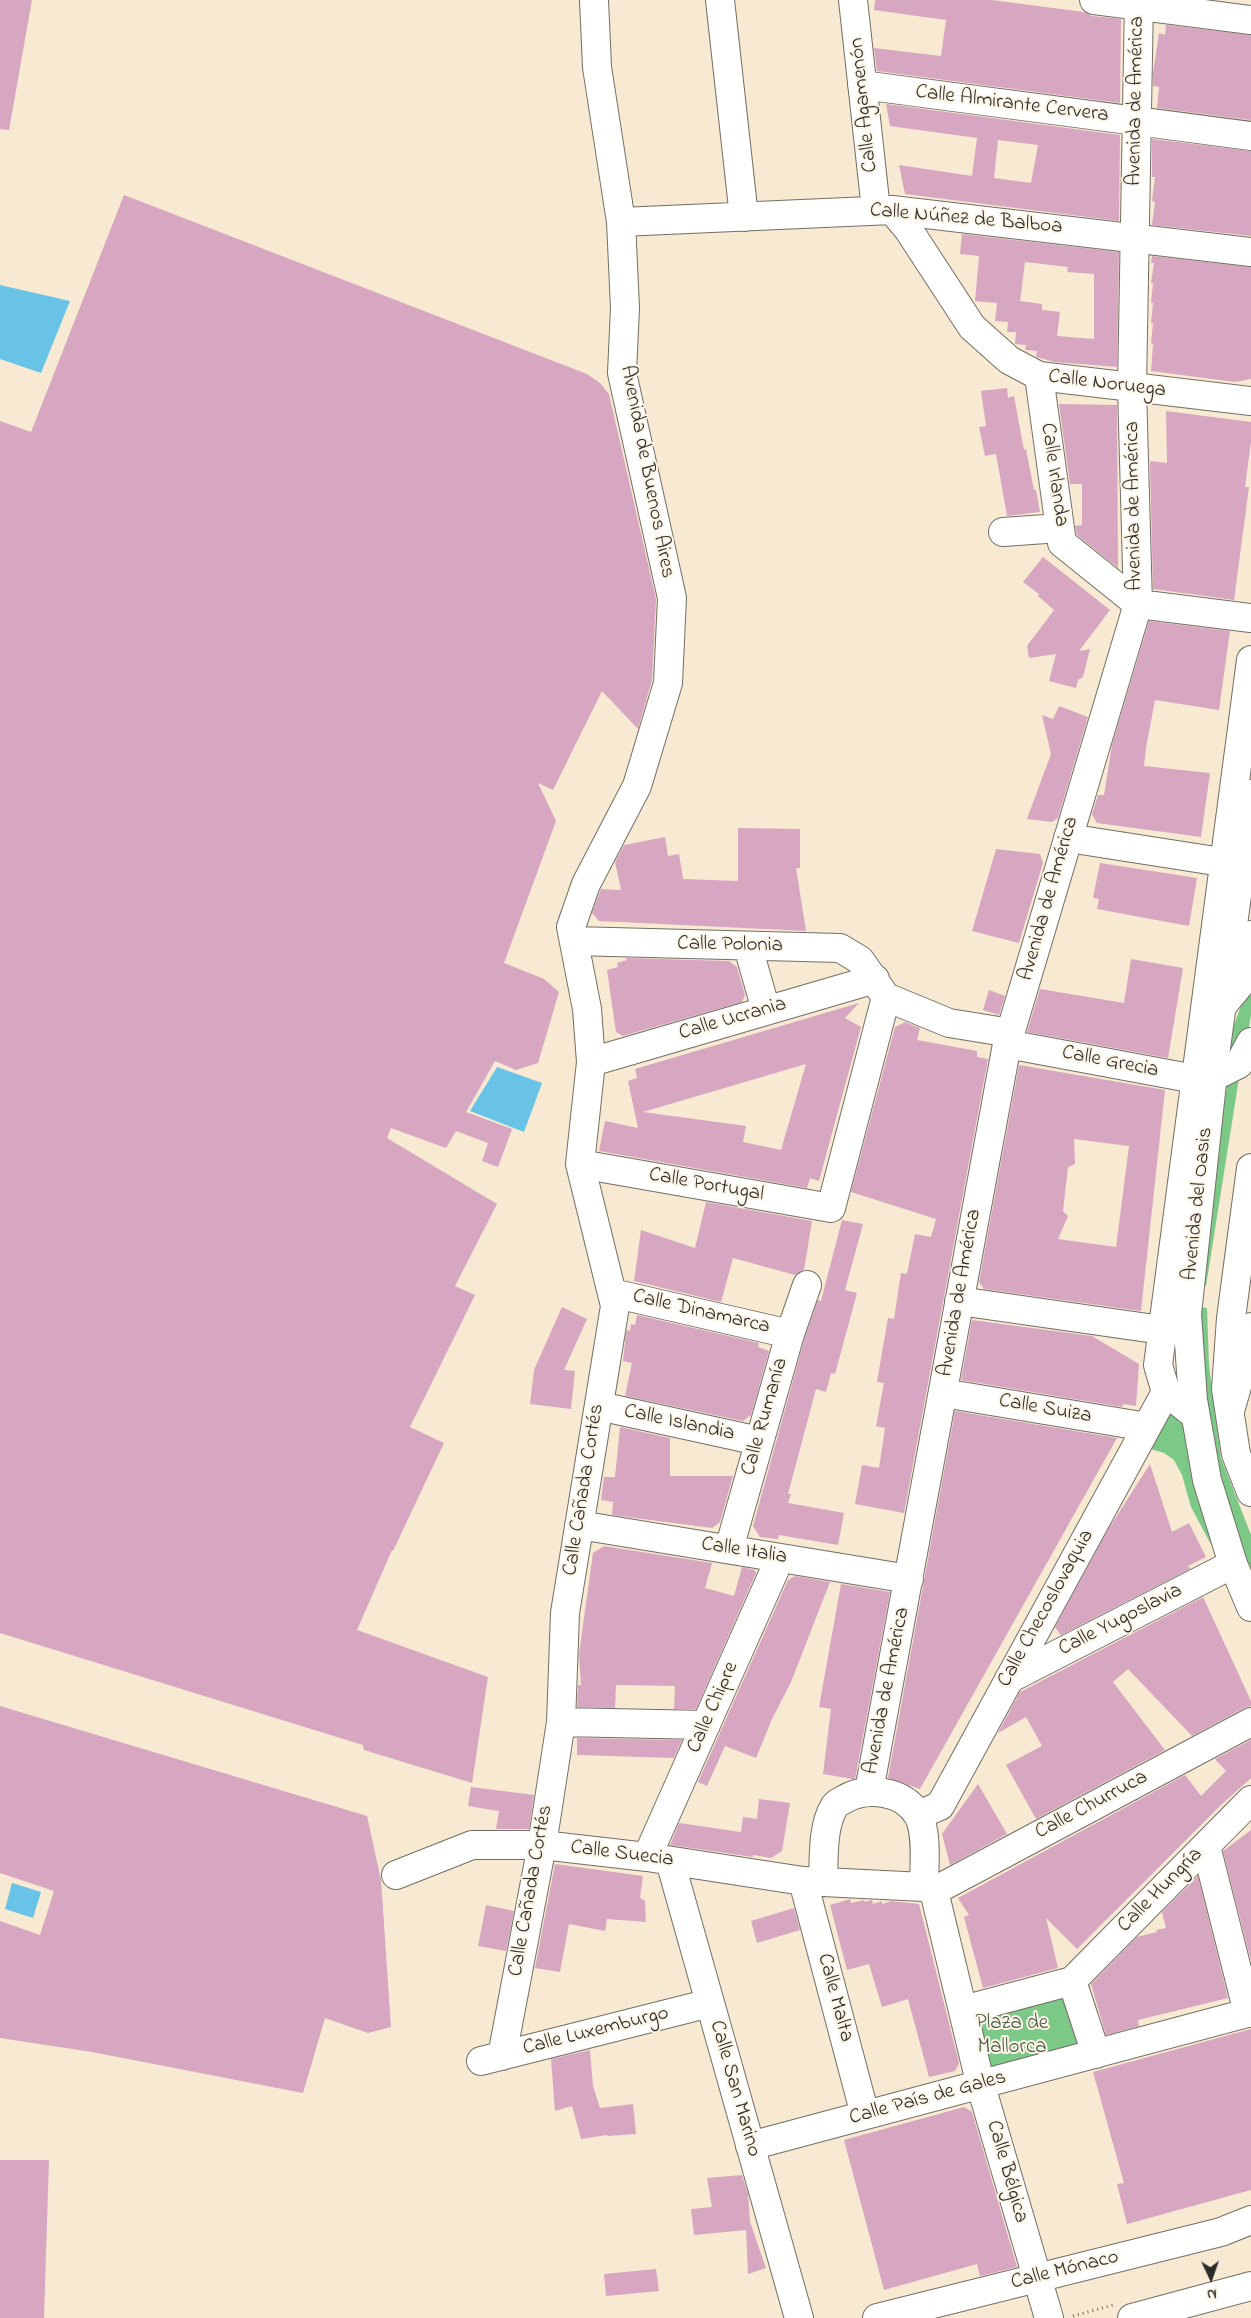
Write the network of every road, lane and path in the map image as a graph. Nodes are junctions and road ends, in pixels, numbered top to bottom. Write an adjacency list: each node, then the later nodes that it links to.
1 (594, 0): 12 (street, Avenida de Buenos Aires)
2 (720, 0): 11 (street)
3 (854, 0): 7 (street, Calle Agamenón)
4 (1094, 0): 5 (street)
5 (1139, 3): 6 (street); 8 (street, Avenida de América)
6 (1236, 12)
7 (862, 85): 8 (street, Calle Almirante Cervera); 10 (street, Calle Agamenón)
8 (1137, 121): 9 (street, Calle Almirante Cervera); 13 (street, Avenida de América)
9 (1251, 136)
10 (884, 210): 11 (street, Calle Núñez de Balboa); 13 (street, Calle Núñez de Balboa); 15 (street, Calle Noruega)
11 (744, 216): 12 (street, Calle Núñez de Balboa)
12 (621, 222): 26 (street, Avenida de Buenos Aires)
13 (1135, 237): 14 (street, Calle Núñez de Balboa); 16 (street, Avenida de América)
14 (1251, 252)
15 (1039, 376): 16 (street, Calle Noruega); 18 (street, Calle Irlanda)
16 (1132, 388): 17 (street, Calle Noruega); 20 (street, Avenida de América)
17 (1251, 401)
18 (1060, 528): 19 (street); 20 (street, Calle Irlanda)
19 (1003, 532)
20 (1138, 604): 21 (street); 24 (street, Avenida de América)
21 (1251, 618)
22 (1251, 660): 25 (street, Avenida del Oasis)
23 (1251, 794): 25 (street, Avenida del Oasis)
24 (1068, 838): 25 (street); 32 (street, Avenida de América)
25 (1233, 864): 30 (street, Avenida del Oasis); 35 (street, Avenida del Oasis)
26 (572, 934): 28 (street, Calle Polonia); 34 (street, Calle Cañada Cortés)
27 (1251, 935): 30 (street)
28 (748, 947): 29 (street, Calle Polonia); 31 (street)
29 (880, 988): 31 (street, Calle Ucrania); 32 (street, Calle Grecia); 36 (street, Calle Portugal)
30 (1222, 1006): 35 (street, Avenida del Oasis)
31 (766, 1010): 34 (street, Calle Ucrania)
32 (1009, 1038): 35 (street, Calle Grecia); 40 (street, Avenida de América)
33 (1251, 1042): 35 (street)
34 (591, 1062): 36 (street, Calle Cañada Cortés)
35 (1204, 1078): 41 (street, Avenida del Oasis); 42 (street, Avenida del Oasis)
36 (580, 1164): 39 (street, Calle Cañada Cortés)
37 (1251, 1168): 48 (street)
38 (807, 1285): 43 (street, Calle Rumanía)
39 (612, 1292): 43 (street, Calle Dinamarca); 47 (street, Calle Cañada Cortés)
40 (959, 1301): 42 (street); 46 (street, Avenida de América)
41 (1187, 1314): 42 (street); 49 (street, Avenida del Oasis)
42 (1162, 1330): 45 (street, Avenida del Oasis)
43 (790, 1334): 51 (street, Calle Rumanía)
44 (1250, 1341): 48 (street)
45 (1166, 1392): 49 (street); 50 (street, Calle Checoslovaquia)
46 (943, 1393): 50 (street, Calle Suiza); 57 (street, Avenida de América)
47 (599, 1406): 51 (street, Calle Islandia); 53 (street, Calle Cañada Cortés)
48 (1230, 1412): 52 (street)
49 (1195, 1415): 56 (street, Avenida del Oasis)
50 (1147, 1427): 59 (street, Calle Checoslovaquia)
51 (759, 1441): 54 (street, Calle Rumanía)
52 (1251, 1492)
53 (579, 1525): 54 (street, Calle Italia); 60 (street, Calle Cañada Cortés)
54 (729, 1550): 55 (street, Calle Italia)
55 (780, 1558): 57 (street, Calle Italia); 62 (street, Calle Chipre)
56 (1233, 1564): 58 (street, Avenida del Oasis); 59 (street, Calle Yugoslavia)
57 (909, 1579): 63 (street, Avenida de América)
58 (1251, 1607)
59 (1009, 1679): 65 (street, Calle Checoslovaquia)
60 (561, 1722): 62 (street); 66 (street, Calle Cañada Cortés)
61 (1251, 1722): 71 (street, Calle Churruca)
62 (706, 1725): 68 (street, Calle Chipre)
63 (869, 1791): 65 (street); 70 (street, Calle Malta)
64 (1251, 1800): 67 (street, Calle Hungría)
65 (918, 1815): 71 (street, Calle Bélgica)
66 (542, 1846): 68 (street, Calle Suecia); 69 (street, Calle Suecia); 77 (street, Calle Cañada Cortés)
67 (1206, 1846): 72 (street, Calle Hungría); 75 (street)
68 (659, 1859): 70 (street, Calle Suecia); 73 (street, Calle San Marino)
69 (396, 1875)
70 (813, 1882): 71 (street, Calle Suecia); 79 (street, Calle Malta)
71 (929, 1889): 74 (street, Calle Bélgica)
72 (1072, 1981): 74 (street); 76 (street)
73 (710, 2003): 77 (street, Calle Luxemburgo); 80 (street, Calle San Marino)
74 (963, 2010): 78 (street, Calle Bélgica)
75 (1249, 2012): 76 (street, Calle País de Gales)
76 (1096, 2054): 78 (street, Calle País de Gales)
77 (491, 2059)
78 (981, 2086): 79 (street, Calle País de Gales); 82 (street, Calle Bélgica)
79 (865, 2115): 80 (street, Calle País de Gales)
80 (750, 2146): 85 (street, Calle San Marino)
81 (1251, 2220): 82 (street, Calle Mónaco)
82 (1037, 2278): 84 (street, Calle Mónaco); 87 (street, Calle Bélgica)
83 (1251, 2286): 88 (street)
84 (965, 2307): 86 (street, Calle Mónaco)
85 (798, 2318)
86 (877, 2318)
87 (1049, 2318)
88 (1132, 2318)

